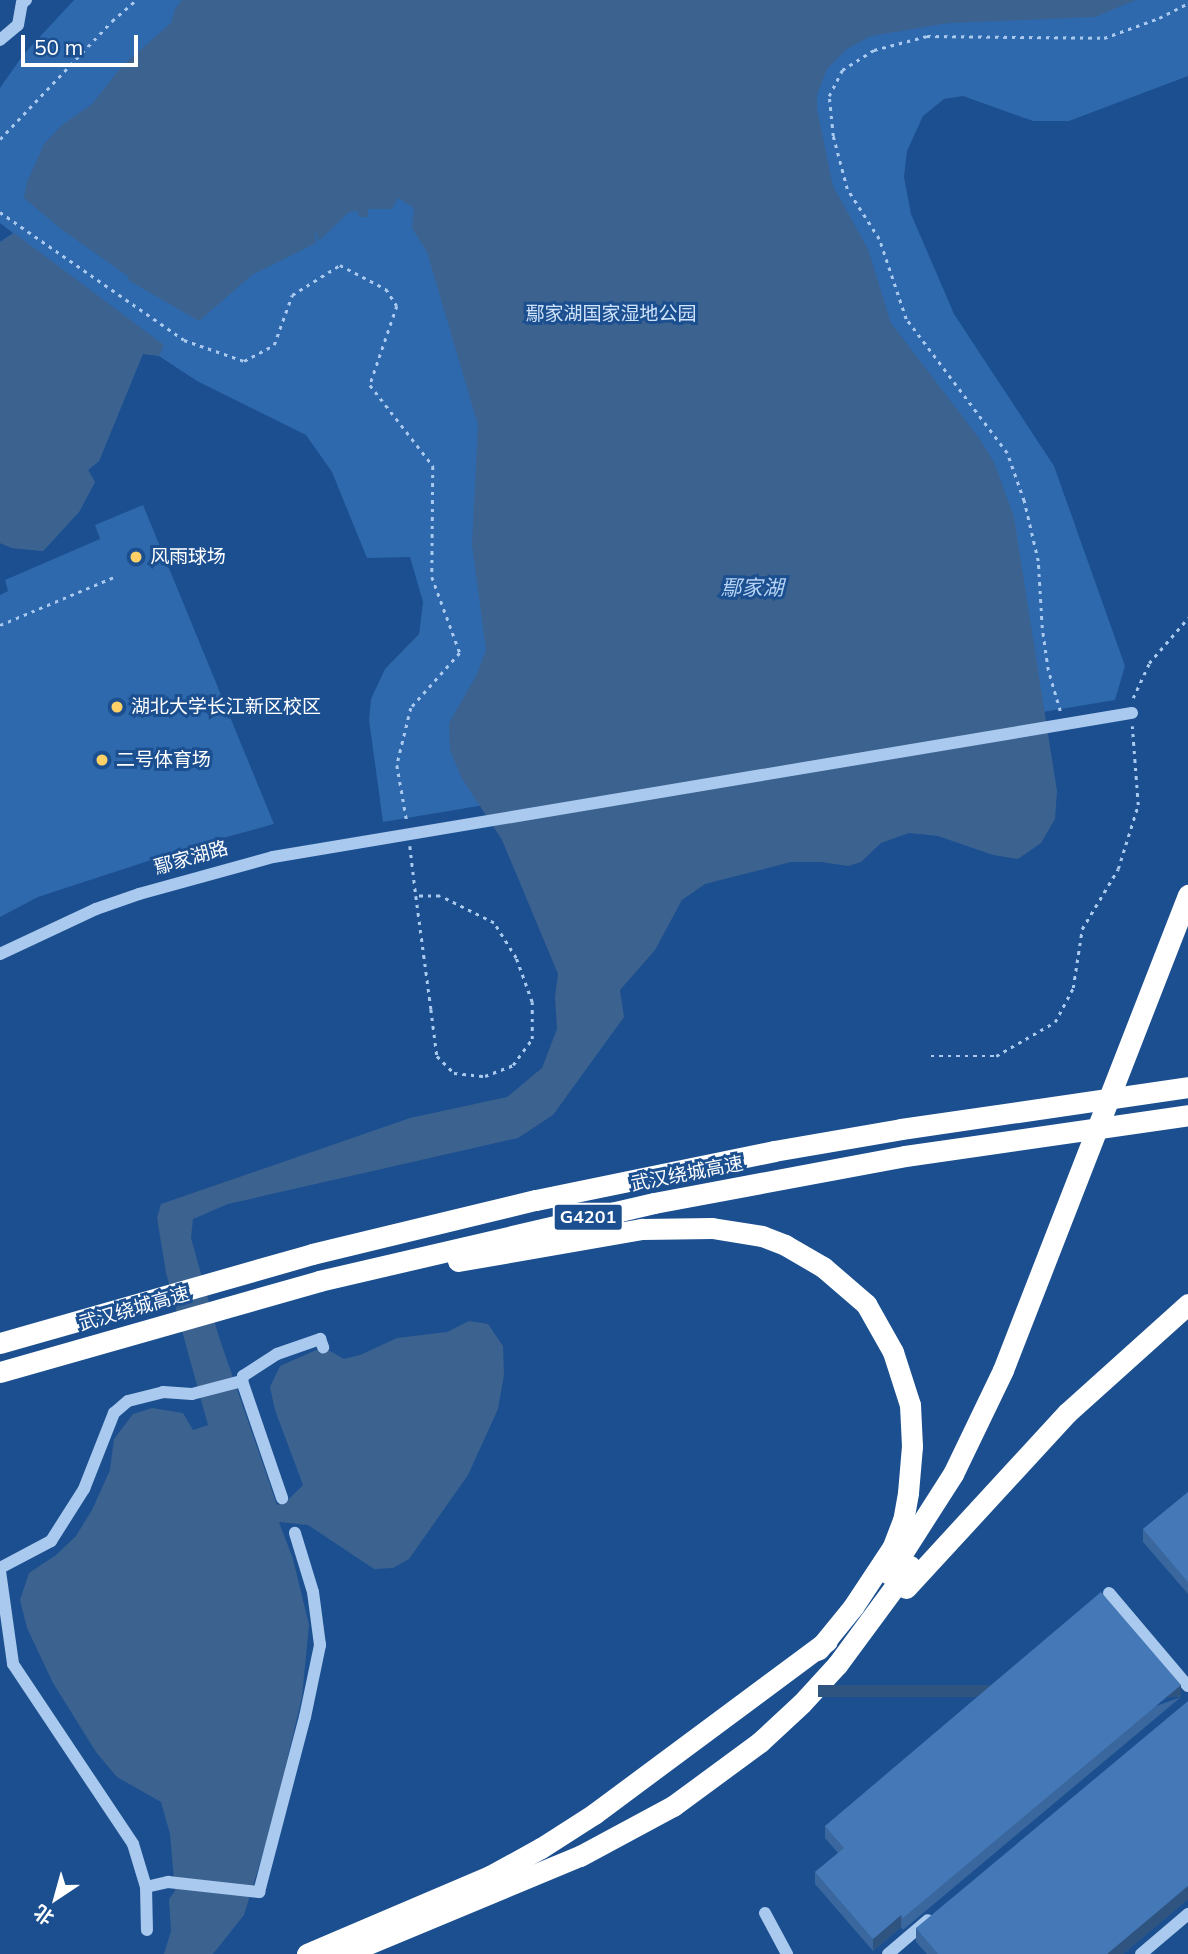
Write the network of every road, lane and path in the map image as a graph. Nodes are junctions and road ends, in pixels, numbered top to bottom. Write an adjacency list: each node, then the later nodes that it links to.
1 (136, 0): 5 (path)
2 (22, 1): 4 (street)
3 (1188, 3): 11 (path)
4 (0, 40)
5 (0, 139)
6 (0, 212): 12 (path)
7 (114, 577): 9 (path)
8 (1188, 618): 10 (path)
9 (0, 625)
10 (1132, 713): 11 (street, 鄢家湖路); 17 (path)
11 (1063, 723): 12 (street, 鄢家湖路)
12 (406, 835): 14 (path); 16 (street, 鄢家湖路)
13 (1188, 895): 27 (highway, bridge)
14 (416, 896): 14 (path)
15 (1188, 929): 27 (highway)
16 (0, 954)
17 (931, 1056)
18 (1188, 1072): 21 (highway)
19 (1188, 1087): 21 (highway, 武汉绕城高速 / G4201)
20 (1188, 1115): 22 (highway, 武汉绕城高速 / G4201)
21 (874, 1133): 24 (highway, 武汉绕城高速 / G4201)
22 (239, 1303): 26 (highway, 武汉绕城高速 / G4201); 34 (highway)
23 (1188, 1304): 33 (highway)
24 (0, 1343)
25 (323, 1347): 28 (street)
26 (0, 1372)
27 (1009, 1372): 33 (highway); 34 (highway)
28 (242, 1381): 29 (street); 31 (street)
29 (282, 1498)
30 (295, 1533): 36 (street)
31 (0, 1569): 36 (street)
32 (1109, 1593): 35 (street)
33 (863, 1632): 42 (highway)
34 (818, 1650): 41 (highway)
35 (1188, 1686)
36 (146, 1888): 40 (street)
37 (942, 1909): 44 (street)
38 (765, 1913): 43 (street)
39 (1188, 1914): 45 (street)
40 (147, 1930)
41 (307, 1954)
42 (344, 1954)
43 (786, 1954)
44 (888, 1954)
45 (1141, 1954)

